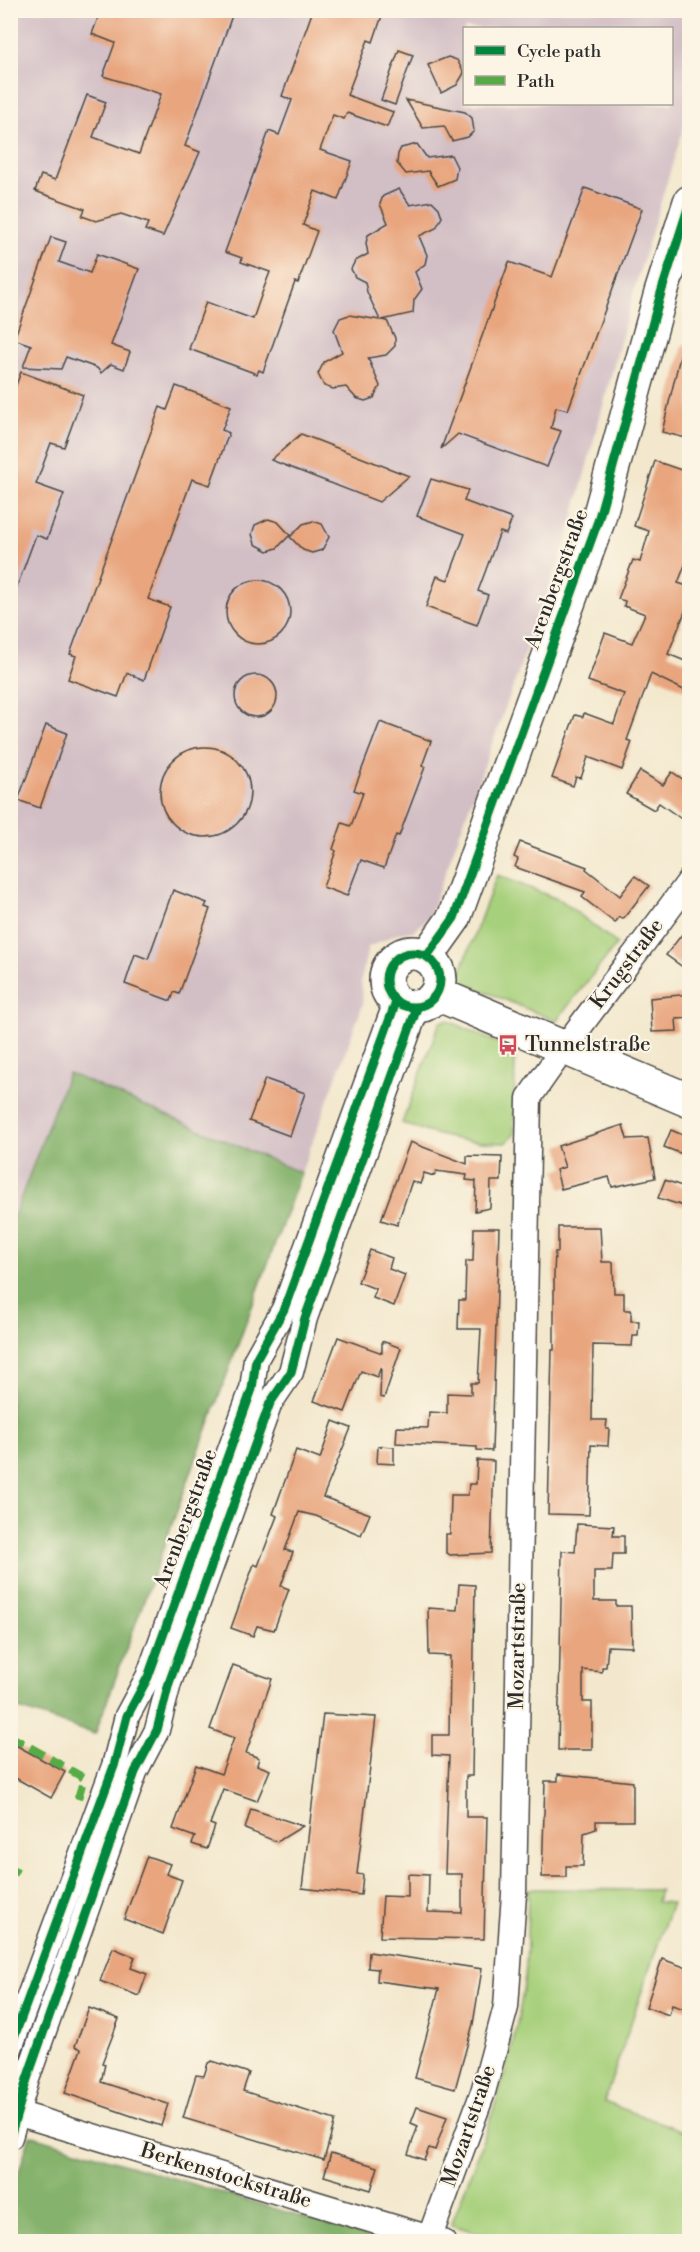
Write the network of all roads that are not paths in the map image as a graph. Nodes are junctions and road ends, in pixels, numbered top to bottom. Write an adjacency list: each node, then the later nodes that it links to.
1 (690, 202): 3 (street, Arenbergstraße)
2 (690, 880): 5 (street, Krugstraße)
3 (427, 956): 4 (street, Arenbergstraße); 4 (street)
4 (417, 1001): 5 (street); 7 (street, Arenbergstraße); 8 (street, Arenbergstraße)
5 (562, 1048): 6 (street); 10 (street, Mozartstraße)
6 (690, 1101)
7 (10, 2048)
8 (14, 2112): 9 (street, Arenbergstraße); 10 (street, Berkenstockstraße)
9 (10, 2137)
10 (434, 2240)

